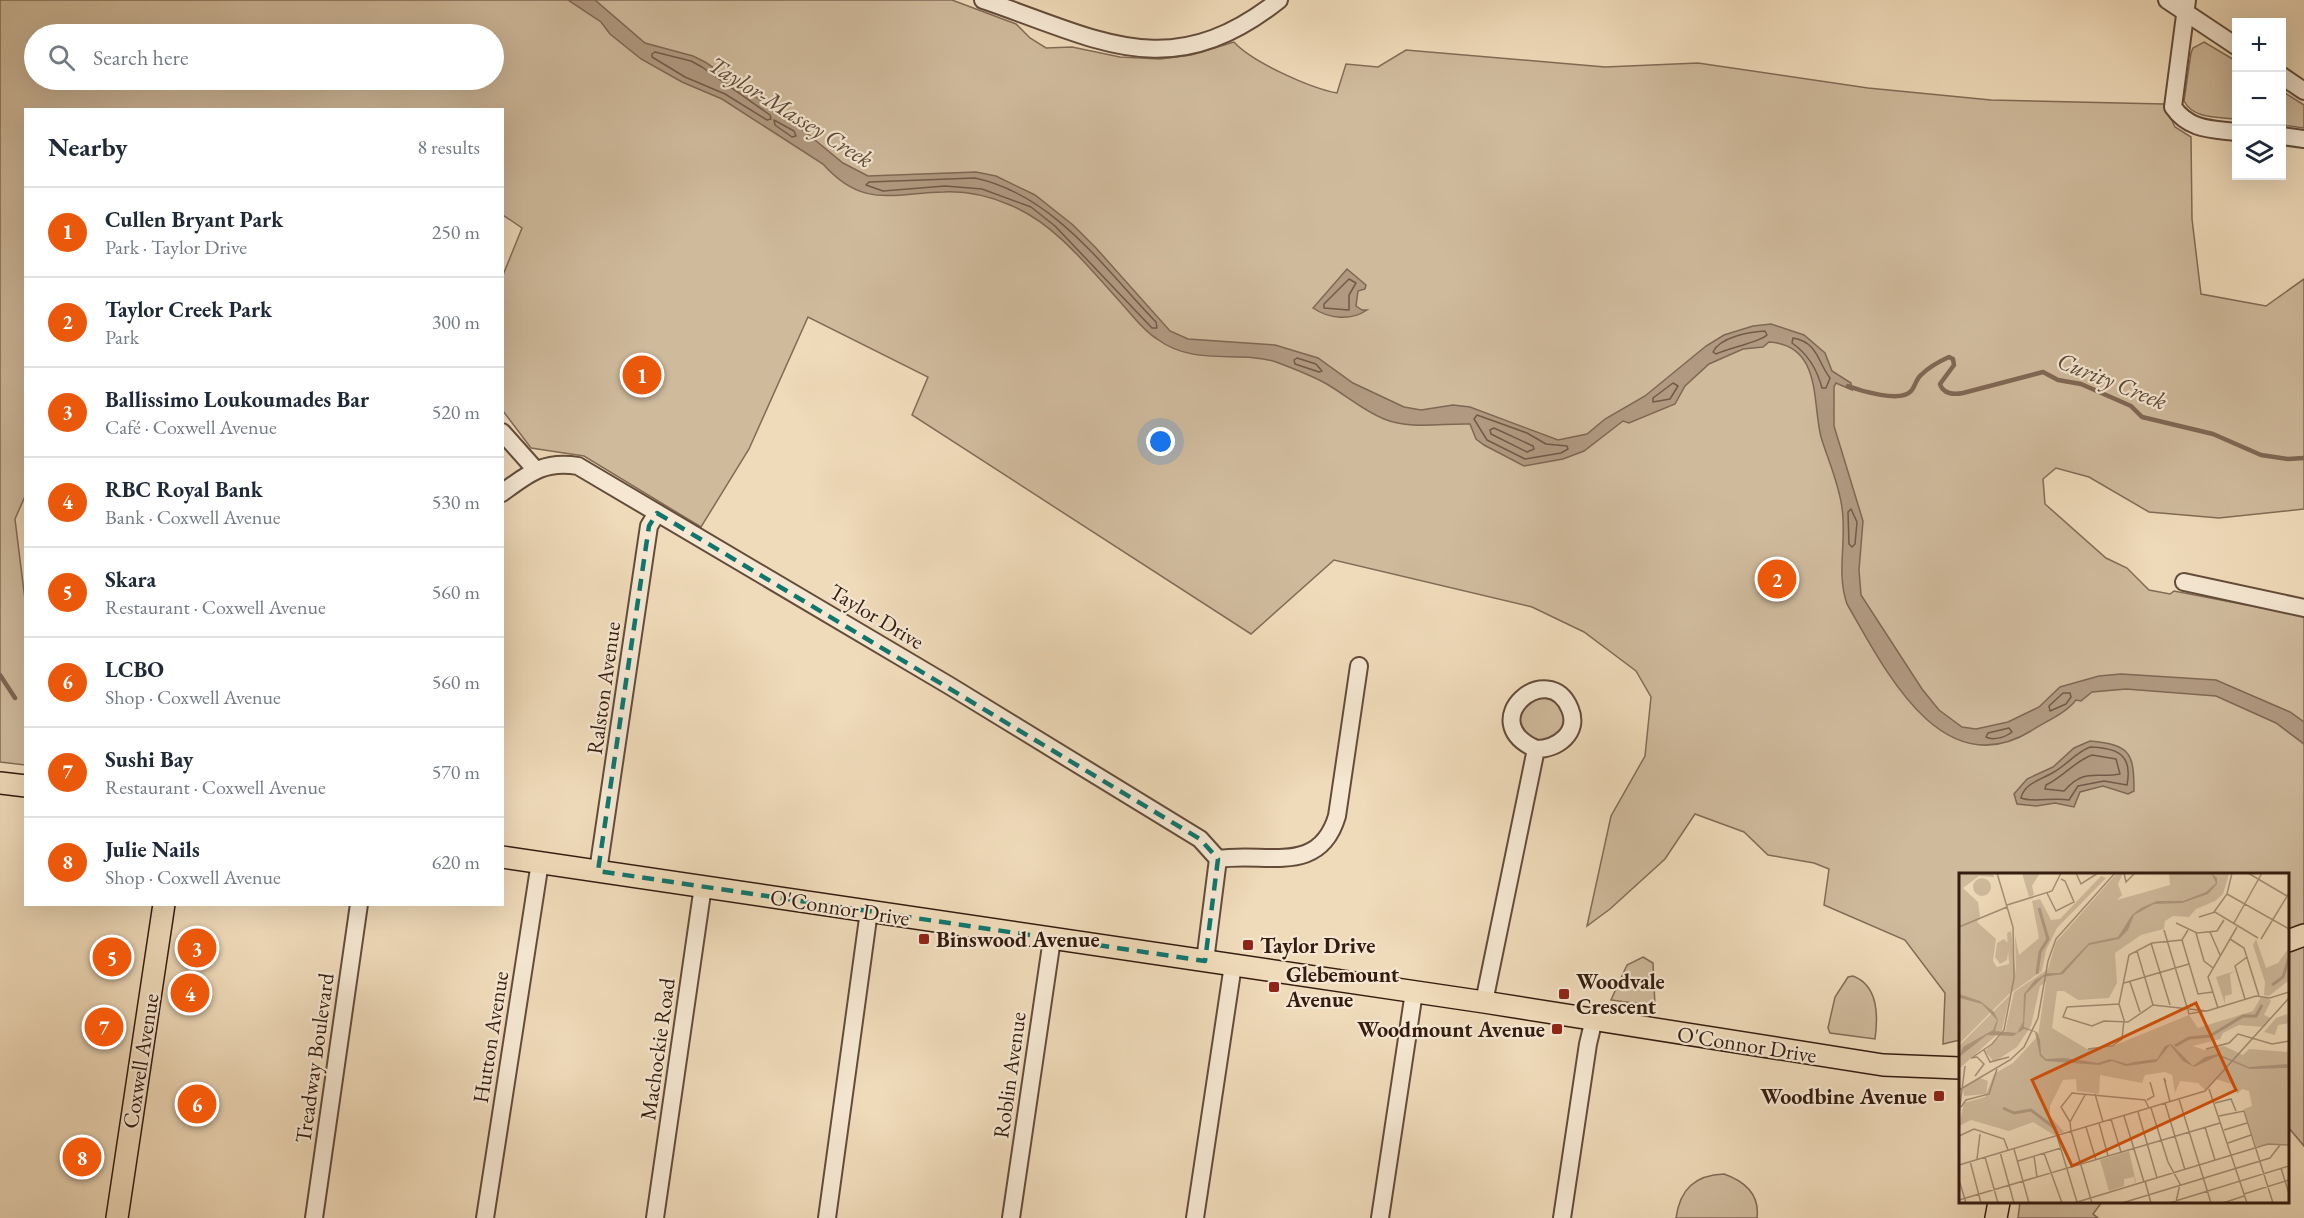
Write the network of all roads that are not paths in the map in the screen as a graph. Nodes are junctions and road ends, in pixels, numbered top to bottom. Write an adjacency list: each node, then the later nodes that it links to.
1 (983, 0): 2 (street)
2 (1279, 0)
3 (2167, 0): 4 (street)
4 (2186, 6): 5 (street); 8 (street)
5 (2232, 43)
6 (2286, 79): 7 (street)
7 (2304, 91)
8 (2232, 132)
9 (2286, 137): 10 (street)
10 (2304, 139)
11 (504, 434): 12 (street)
12 (535, 469): 13 (street); 14 (street, Taylor Drive)
13 (504, 492)
14 (657, 513): 22 (street, Taylor Drive); 24 (street, Ralston Avenue)
15 (2184, 582): 16 (street)
16 (2304, 608)
17 (1359, 666): 22 (street)
18 (1536, 749): 35 (street)
19 (0, 783): 20 (main road)
20 (24, 786)
21 (504, 857): 23 (main road, O'Connor Drive)
22 (1218, 859): 32 (street)
23 (540, 862): 24 (main road, O'Connor Drive); 41 (street, Hutton Avenue)
24 (598, 871): 25 (main road, O'Connor Drive)
25 (703, 886): 28 (main road, O'Connor Drive); 42 (street, Machockie Road)
26 (164, 906): 39 (main road, Coxwell Avenue)
27 (359, 906): 40 (street, Treadway Boulevard)
28 (869, 911): 30 (main road, O'Connor Drive); 43 (street)
29 (2304, 935): 31 (main road)
30 (1052, 939): 32 (main road, O'Connor Drive); 44 (street, Roblin Avenue)
31 (2289, 941)
32 (1205, 962): 33 (main road, O'Connor Drive)
33 (1233, 965): 34 (main road, O'Connor Drive); 45 (street)
34 (1414, 992): 35 (main road, O'Connor Drive); 46 (street)
35 (1484, 1002): 36 (main road, O'Connor Drive)
36 (1594, 1019): 37 (main road, O'Connor Drive); 47 (street)
37 (1959, 1068)
38 (1999, 1203): 48 (main road)
39 (117, 1218)
40 (314, 1218)
41 (485, 1218)
42 (655, 1218)
43 (826, 1218)
44 (1011, 1218)
45 (1195, 1218)
46 (1380, 1218)
47 (1562, 1218)
48 (1996, 1218)

